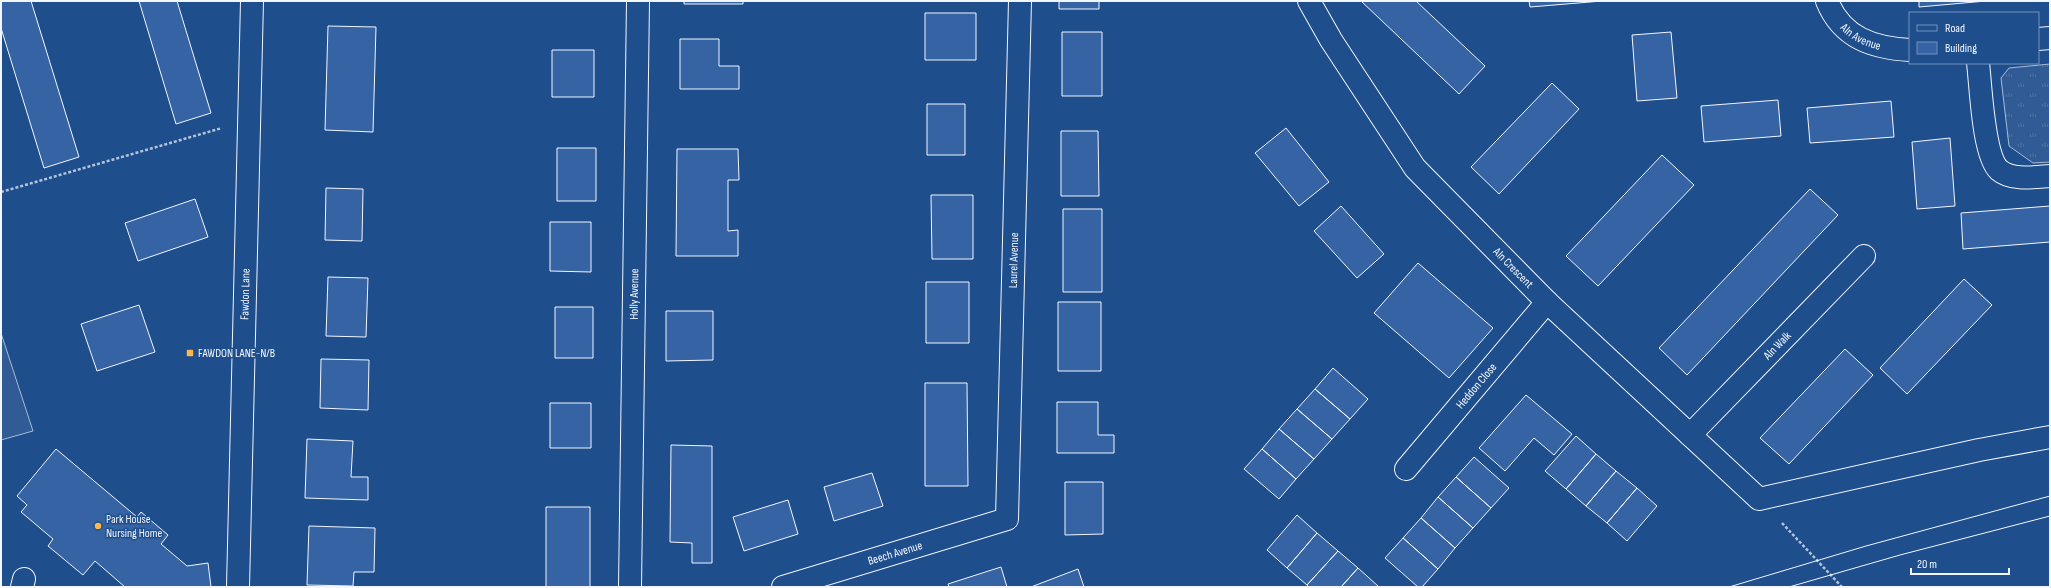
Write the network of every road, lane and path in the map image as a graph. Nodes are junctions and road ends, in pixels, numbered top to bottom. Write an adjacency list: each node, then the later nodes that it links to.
1 (252, 1): 10 (street, Fawdon Lane)
2 (638, 1): 21 (street, Holly Avenue)
3 (1020, 1): 19 (street, Laurel Avenue)
4 (1309, 1): 14 (street, Aln Crescent)
5 (1827, 1): 8 (street, Aln Avenue)
6 (2050, 38): 7 (street)
7 (2039, 39)
8 (1909, 50)
9 (1978, 64): 11 (street)
10 (250, 120): 12 (path); 20 (street, Fawdon Lane)
11 (2050, 176)
12 (1, 192)
13 (1864, 256): 15 (street, Aln Walk)
14 (1547, 302): 15 (street, Aln Crescent); 17 (street, Heddon Close)
15 (1690, 435): 18 (street, Aln Crescent)
16 (2050, 437): 18 (street)
17 (1406, 469)
18 (1759, 500): 23 (path)
19 (1007, 519): 22 (street, Beech Avenue)
20 (238, 587)
21 (630, 587)
22 (782, 587)
23 (1842, 587)

